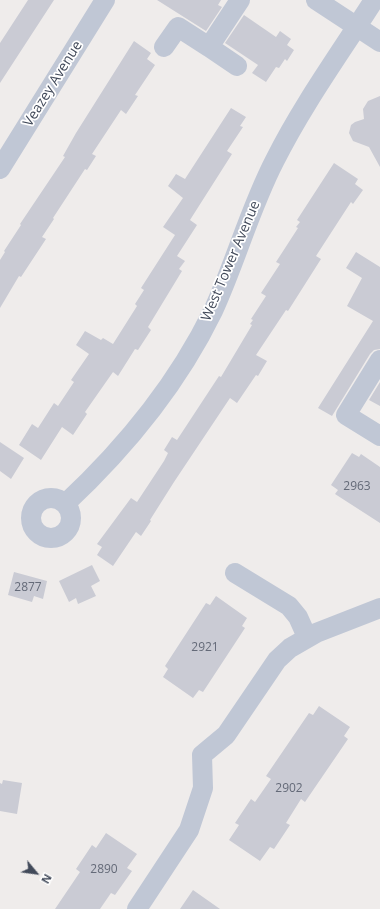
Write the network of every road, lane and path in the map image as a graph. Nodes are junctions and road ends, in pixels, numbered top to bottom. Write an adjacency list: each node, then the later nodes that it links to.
1 (105, 0): 10 (street, Veazey Avenue)
2 (240, 0): 8 (street)
3 (316, 0): 5 (street)
4 (374, 0): 5 (street, West Tower Avenue)
5 (356, 27): 6 (street); 13 (street, West Tower Avenue)
6 (380, 42)
7 (164, 47): 8 (street)
8 (209, 47): 9 (street)
9 (237, 66)
10 (0, 169)
11 (380, 360): 12 (street)
12 (380, 436)
13 (65, 504)
14 (235, 572): 16 (street)
15 (380, 608): 16 (street)
16 (307, 637): 17 (street)
17 (137, 909)

